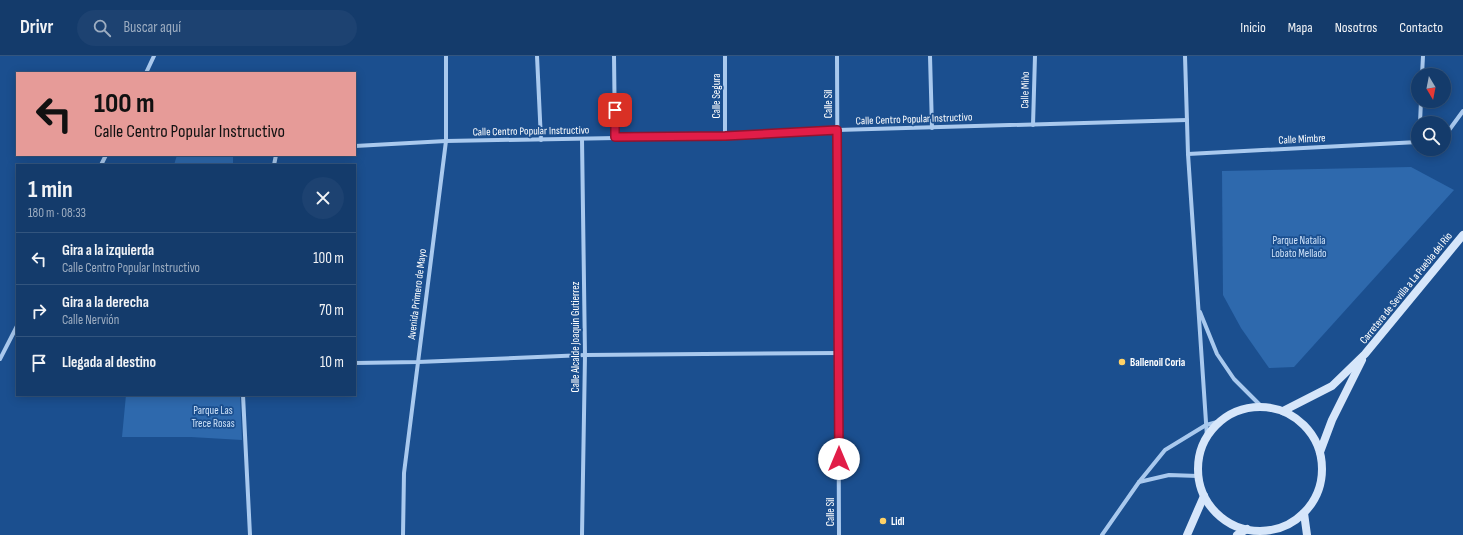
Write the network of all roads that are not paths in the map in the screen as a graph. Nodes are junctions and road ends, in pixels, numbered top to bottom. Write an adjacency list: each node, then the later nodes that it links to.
1 (154, 56): 12 (street)
2 (446, 56): 23 (street, Avenida Primero de Mayo)
3 (537, 56): 22 (street)
4 (614, 56): 20 (street)
5 (725, 56): 19 (street, Calle Segura)
6 (837, 56): 18 (street, Calle Sil)
7 (930, 56): 17 (street)
8 (1035, 56): 15 (street, Calle Miño)
9 (1185, 56): 14 (street)
10 (1423, 56): 11 (street)
11 (1422, 68)
12 (146, 72)
13 (1463, 111): 16 (street)
14 (1186, 120): 15 (street, Calle Centro Popular Instructivo); 26 (street)
15 (1033, 125): 17 (street, Calle Centro Popular Instructivo)
16 (1451, 127)
17 (932, 128): 18 (street, Calle Centro Popular Instructivo)
18 (837, 130): 19 (street, Calle Centro Popular Instructivo); 30 (street, Calle Sil)
19 (725, 136): 20 (street, Calle Centro Popular Instructivo)
20 (615, 137): 21 (street, Calle Centro Popular Instructivo)
21 (582, 139): 22 (street, Calle Centro Popular Instructivo); 32 (street, Calle Alcalde Joaquin Gutierrez)
22 (541, 140): 23 (street, Calle Centro Popular Instructivo)
23 (446, 141): 25 (street, Calle Centro Popular Instructivo); 34 (street, Avenida Primero de Mayo)
24 (1411, 142): 26 (street, Calle Mimbre)
25 (356, 146)
26 (1188, 154): 28 (street)
27 (1463, 236): 31 (main road, Carretera de Sevilla a La Puebla del Río)
28 (1198, 308): 37 (street); 40 (street)
29 (16, 328): 33 (street)
30 (838, 353): 32 (street); 52 (street, Calle Sil)
31 (1365, 354): 38 (main road, Carretera de Sevilla a La Puebla del Río); 42 (main road, Carretera de Sevilla a La Puebla del Río)
32 (585, 356): 34 (street); 51 (street, Calle Alcalde Joaquin Gutierrez)
33 (0, 359)
34 (418, 362): 35 (street); 50 (street, Avenida Primero de Mayo)
35 (356, 363)
36 (243, 396): 49 (street)
37 (1262, 407): 38 (main road); 39 (main road)
38 (1283, 411): 42 (main road)
39 (1221, 421): 40 (street); 41 (main road)
40 (1206, 425): 41 (street); 44 (street)
41 (1207, 437): 43 (main road)
42 (1320, 452): 46 (main road)
43 (1198, 476): 44 (street); 45 (main road)
44 (1139, 482): 53 (street)
45 (1204, 496): 47 (main road); 54 (main road)
46 (1304, 513): 48 (main road); 56 (main road)
47 (1248, 529): 48 (main road); 55 (main road)
48 (1260, 533)
49 (250, 535)
50 (403, 535)
51 (582, 535)
52 (839, 535)
53 (1102, 535)
54 (1187, 535)
55 (1237, 535)
56 (1307, 535)

